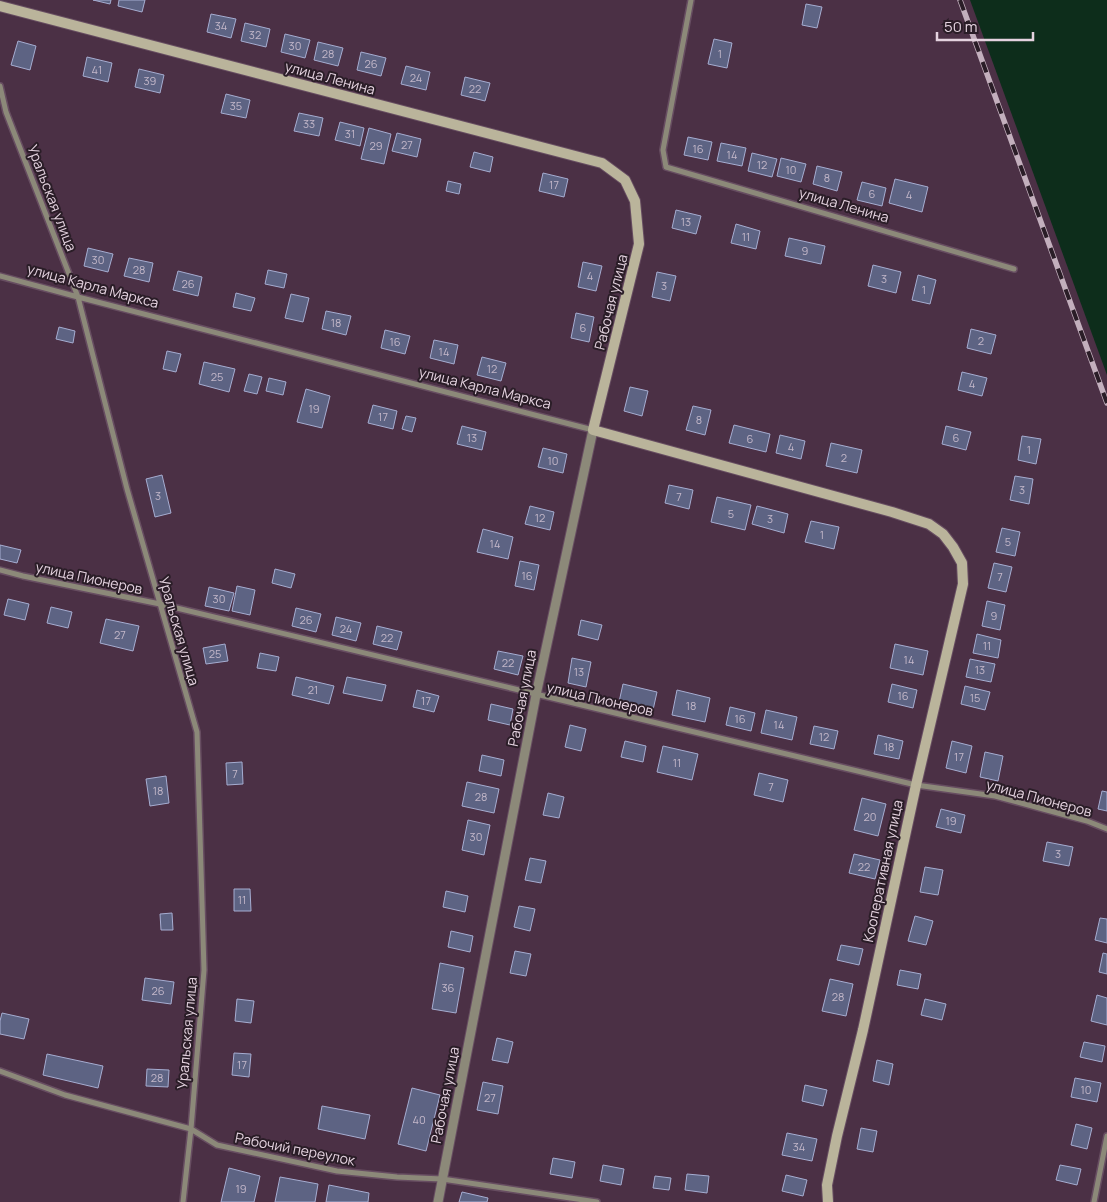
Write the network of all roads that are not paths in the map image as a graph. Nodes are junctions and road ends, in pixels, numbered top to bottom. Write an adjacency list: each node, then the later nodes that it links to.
1 (691, 0): 5 (street, улица Ленина)
2 (0, 6): 4 (main road, улица Ленина)
3 (0, 86): 7 (street, Уральская улица)
4 (634, 201): 8 (main road, Рабочая улица)
5 (1014, 269)
6 (0, 276): 7 (street, улица Карла Маркса)
7 (78, 297): 8 (street, улица Карла Маркса); 11 (street, Уральская улица)
8 (593, 430): 9 (main road, улица Карла Маркса); 12 (street, Рабочая улица)
9 (954, 547): 13 (main road, Кооперативная улица)
10 (0, 570): 11 (street, улица Пионеров)
11 (160, 604): 12 (street, улица Пионеров); 16 (street, Уральская улица)
12 (536, 695): 13 (street, улица Пионеров); 18 (street, Рабочая улица)
13 (916, 785): 14 (street, улица Пионеров); 22 (main road, Кооперативная улица)
14 (1107, 829)
15 (0, 1071): 16 (street, Рабочий переулок)
16 (191, 1129): 18 (street, Рабочий переулок); 19 (street, Уральская улица)
17 (1107, 1136): 23 (street)
18 (442, 1180): 20 (street, Рабочая улица); 21 (street, Рабочий переулок)
19 (183, 1202)
20 (438, 1202)
21 (597, 1202)
22 (828, 1202)
23 (1094, 1202)

